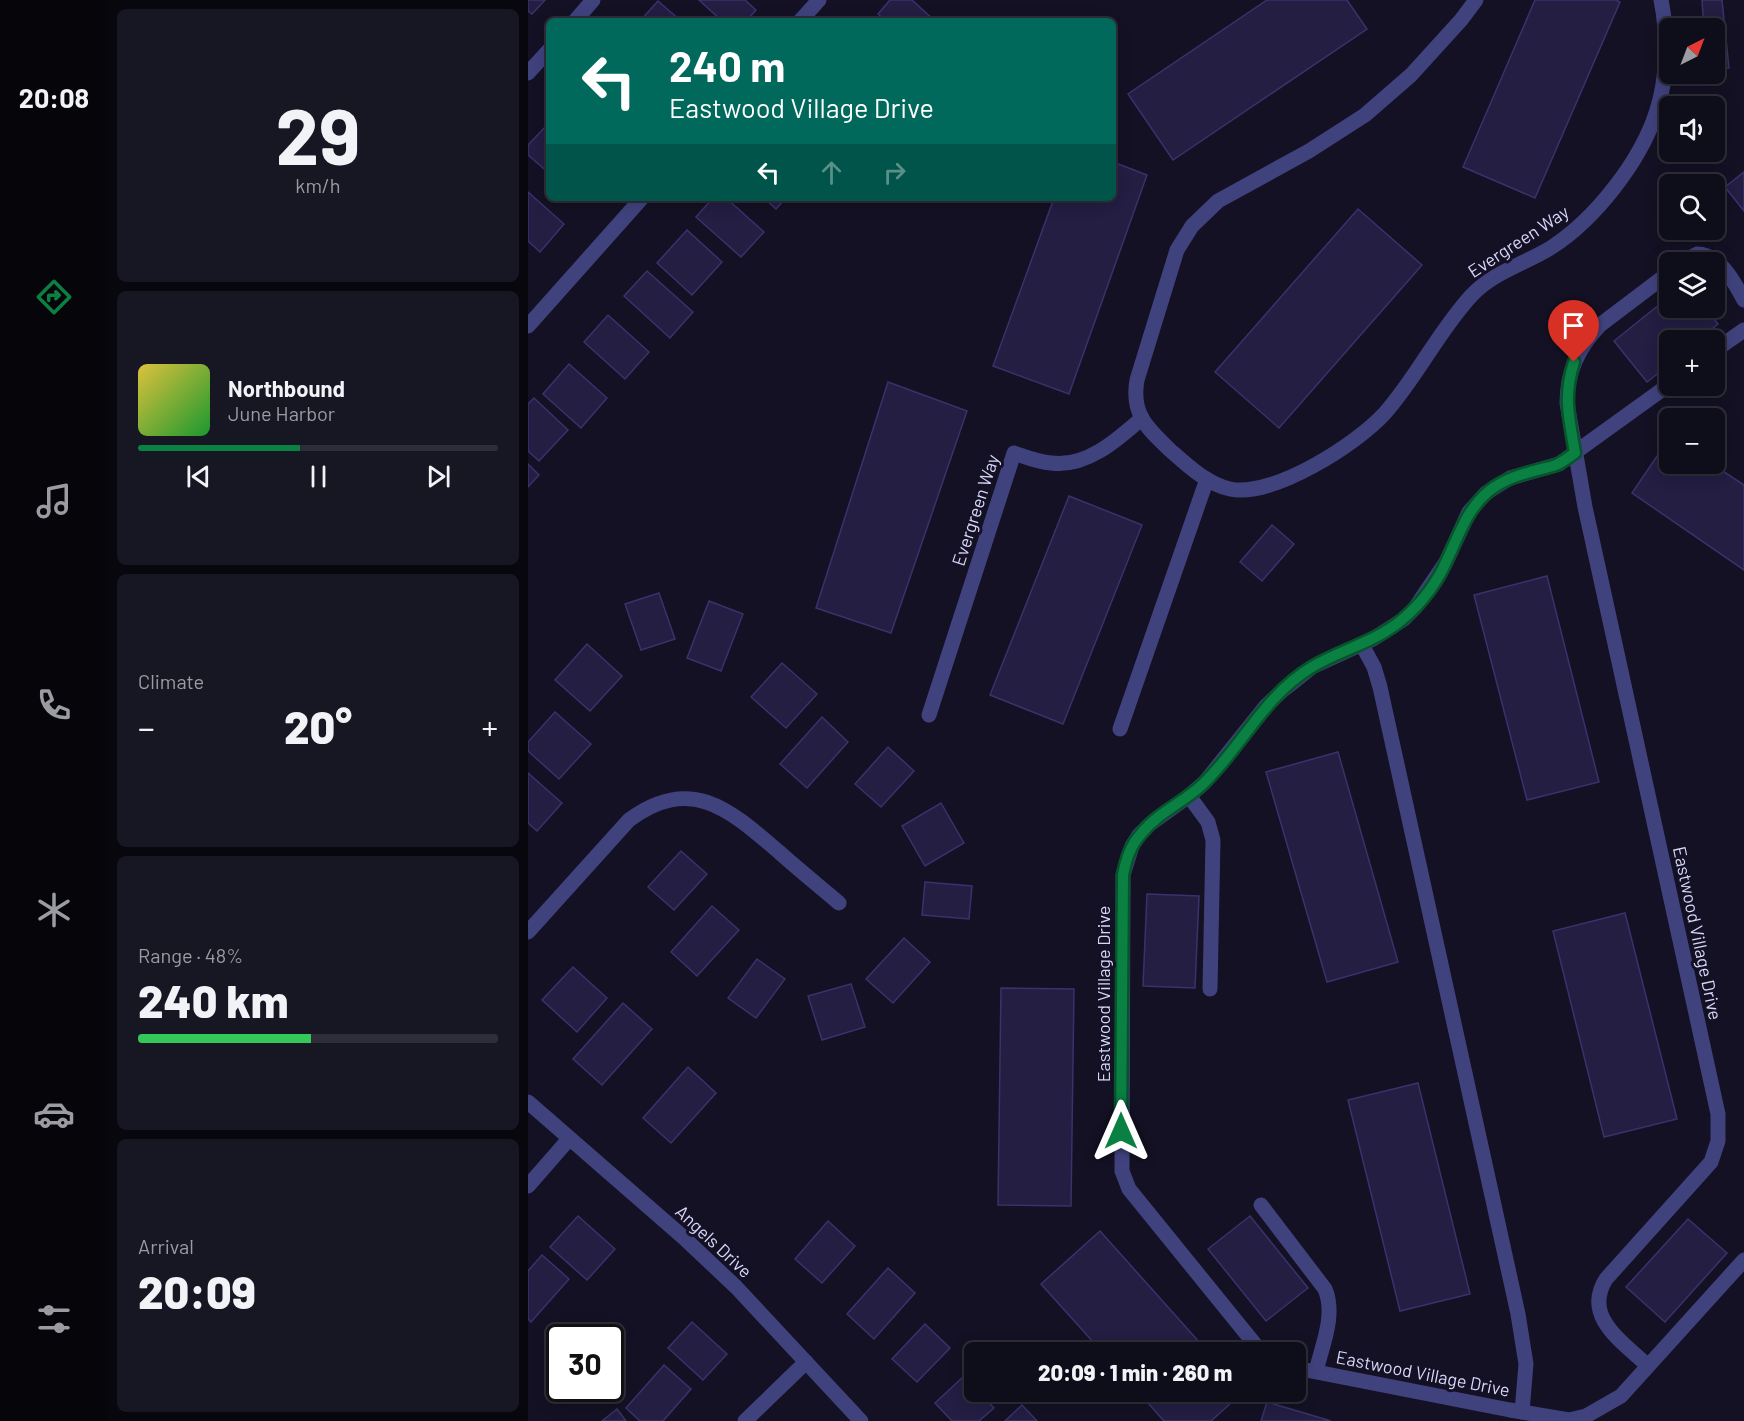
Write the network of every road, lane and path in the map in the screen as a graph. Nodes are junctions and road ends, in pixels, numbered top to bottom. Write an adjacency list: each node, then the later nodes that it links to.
1 (593, 0): 5 (street)
2 (819, 0): 6 (street)
3 (1476, 0): 17 (street, Evergreen Way)
4 (1661, 0): 19 (street, Evergreen Way)
5 (578, 18)
6 (803, 18)
7 (546, 53): 8 (street)
8 (528, 73)
9 (639, 201): 13 (street)
10 (1725, 271): 12 (street)
11 (1659, 280): 18 (street, Eastwood Village Drive)
12 (1744, 300)
13 (528, 326)
14 (1744, 330): 15 (street)
15 (1725, 343)
16 (1659, 392): 18 (street, Eastwood Village Drive)
17 (1142, 418): 19 (street, Evergreen Way); 21 (street, Evergreen Way)
18 (1575, 453): 20 (street, Eastwood Village Drive); 34 (street, Eastwood Village Drive)
19 (1207, 479): 22 (street)
20 (1362, 645): 23 (street, Eastwood Village Drive); 37 (street, Eastwood Village Drive)
21 (929, 715)
22 (1120, 729)
23 (1190, 796): 26 (street); 32 (street, Eastwood Village Drive)
24 (839, 903): 25 (street)
25 (528, 932)
26 (1210, 989)
27 (528, 1102): 28 (street, Angels Drive)
28 (569, 1139): 29 (street); 33 (street, Angels Drive)
29 (528, 1186)
30 (1261, 1205): 36 (street, Eastwood Village Drive)
31 (1744, 1260): 34 (street, Eastwood Village Drive)
32 (1253, 1342)
33 (806, 1362): 38 (street); 39 (street, Angels Drive)
34 (1648, 1366): 37 (street, Eastwood Village Drive)
35 (1306, 1370): 36 (street, Eastwood Village Drive)
36 (1316, 1371): 37 (street, Eastwood Village Drive)
37 (1522, 1412)
38 (745, 1421)
39 (861, 1421)

